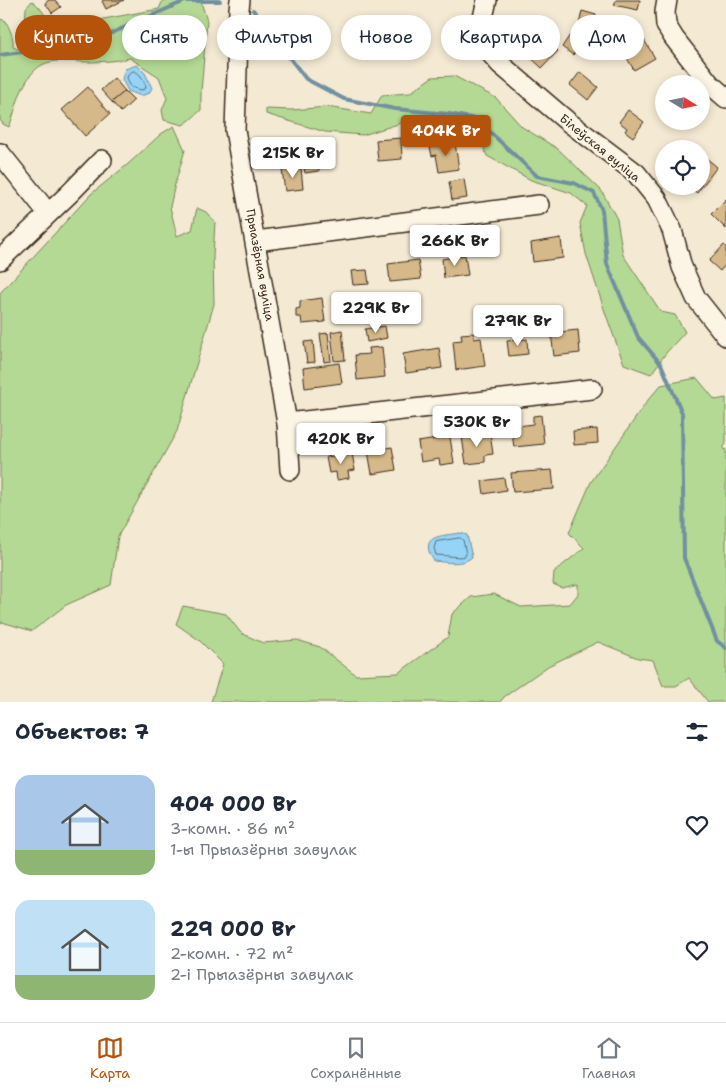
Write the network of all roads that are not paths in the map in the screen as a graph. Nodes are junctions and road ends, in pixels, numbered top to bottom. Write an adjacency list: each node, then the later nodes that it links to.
1 (240, 0): 9 (street, Прыазёрная вуліца)
2 (487, 0): 11 (street, Білеўская вуліца)
3 (667, 0): 4 (street)
4 (726, 98)
5 (0, 153): 8 (street)
6 (102, 160): 8 (street)
7 (539, 205): 9 (street)
8 (48, 213): 10 (street)
9 (256, 241): 13 (street, Прыазёрная вуліца)
10 (0, 260)
11 (726, 336)
12 (592, 389): 13 (street)
13 (287, 423): 14 (street, Прыазёрная вуліца)
14 (290, 470)

